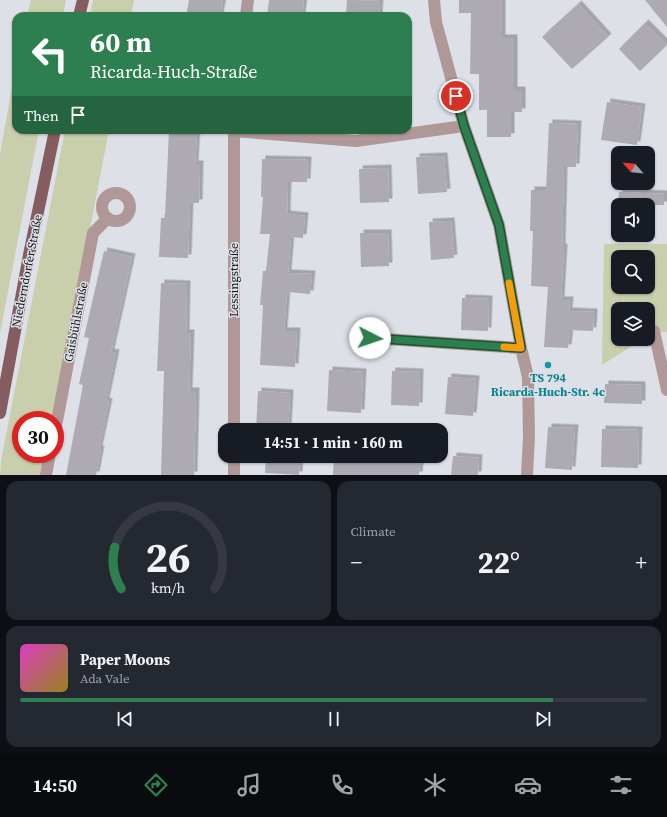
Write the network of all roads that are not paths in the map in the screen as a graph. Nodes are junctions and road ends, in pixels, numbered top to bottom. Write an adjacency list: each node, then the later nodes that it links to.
1 (83, 0): 4 (main road)
2 (248, 0): 5 (street)
3 (434, 0): 6 (street)
4 (80, 12)
5 (246, 12)
6 (464, 126): 7 (street); 15 (street)
7 (412, 133)
8 (54, 134): 18 (main road, Niederndorfer Straße)
9 (234, 134): 19 (street, Lessingstraße)
10 (271, 134): 11 (street)
11 (406, 134)
12 (108, 218): 17 (street, Gaisbühlstraße)
13 (655, 336): 16 (street)
14 (370, 338): 15 (street)
15 (521, 348): 24 (street)
16 (667, 390)
17 (59, 411)
18 (0, 413)
19 (234, 423)
20 (48, 463): 22 (street)
21 (234, 463): 23 (street)
22 (46, 475)
23 (234, 475)
24 (527, 475)

